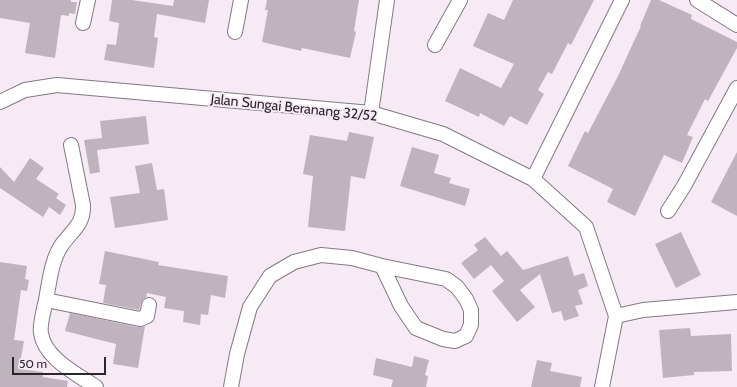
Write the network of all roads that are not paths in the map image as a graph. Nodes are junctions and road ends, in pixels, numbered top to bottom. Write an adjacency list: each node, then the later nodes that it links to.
1 (88, 0): 7 (street)
2 (241, 0): 9 (street)
3 (387, 0): 13 (street)
4 (460, 0): 10 (street)
5 (622, 0): 15 (street)
6 (697, 0): 8 (street)
7 (83, 23)
8 (737, 25)
9 (235, 32)
10 (435, 45)
11 (737, 88): 16 (street)
12 (0, 102): 13 (street, Jalan Sungai Beranang 32/52)
13 (371, 113): 15 (street, Jalan Sungai Beranang 32/52)
14 (71, 145): 18 (street)
15 (533, 179): 21 (street, Jalan Sungai Beranang 32/52)
16 (668, 211)
17 (382, 266): 17 (street); 23 (street)
18 (46, 300): 20 (street); 22 (street)
19 (737, 302): 21 (street)
20 (149, 305)
21 (616, 316): 24 (street, Jalan Sungai Beranang 32/52)
22 (96, 387)
23 (231, 387)
24 (602, 387)

